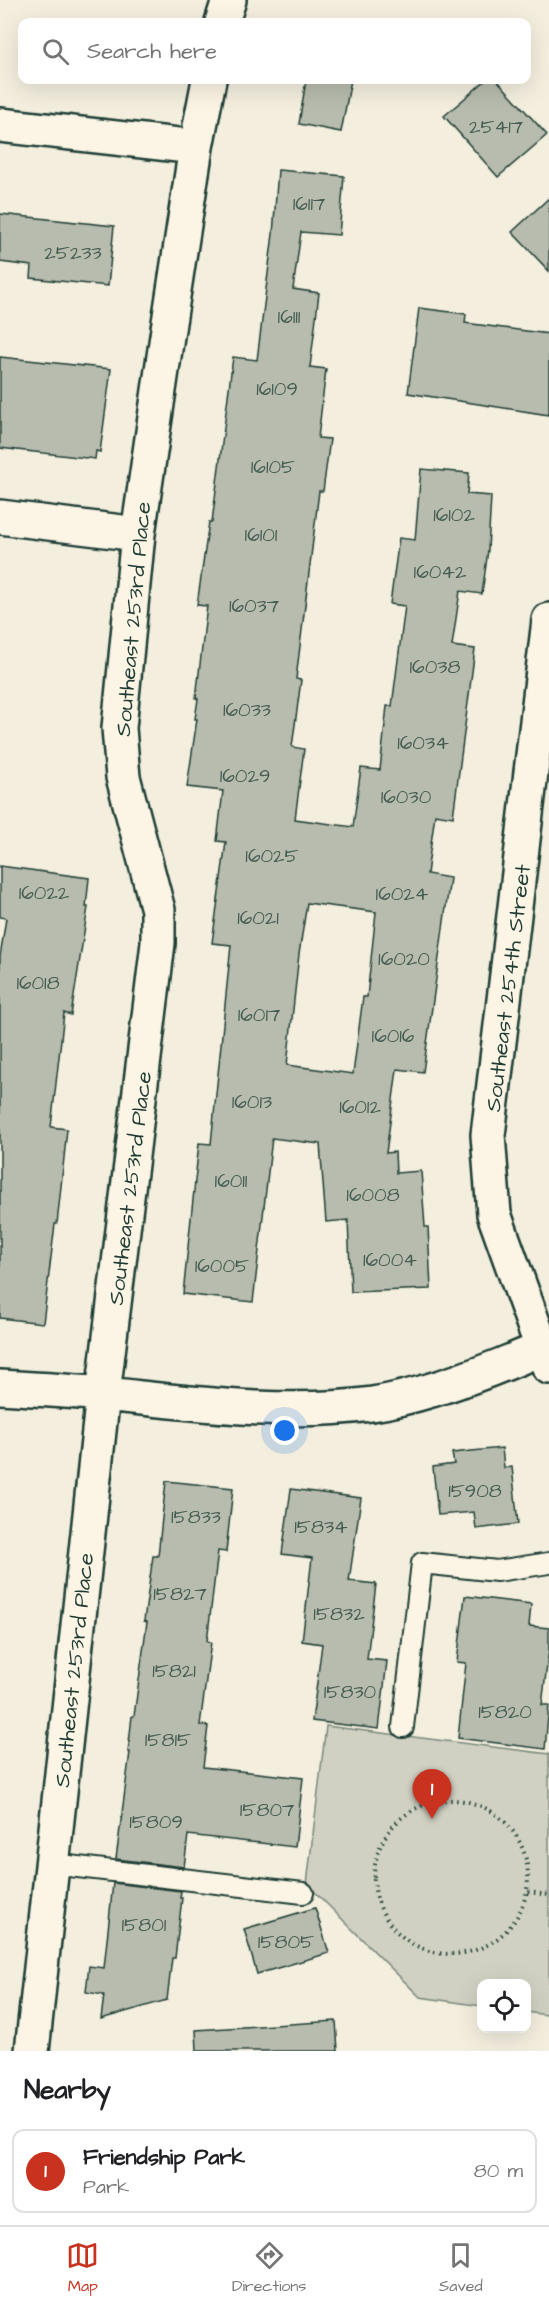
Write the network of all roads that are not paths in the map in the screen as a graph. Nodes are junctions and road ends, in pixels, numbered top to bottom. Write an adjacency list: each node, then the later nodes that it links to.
1 (229, 0): 2 (street)
2 (223, 18)
3 (208, 84): 5 (street)
4 (0, 125): 5 (street)
5 (196, 147): 7 (street, Southeast 253rd Place)
6 (0, 517): 7 (street)
7 (138, 534): 12 (street, Southeast 253rd Place)
8 (549, 620): 9 (street, Southeast 254th Street)
9 (537, 847): 10 (street, Southeast 254th Street)
10 (547, 1353): 12 (street)
11 (0, 1387): 12 (street)
12 (103, 1394): 15 (street, Southeast 253rd Place)
13 (549, 1563): 14 (lane)
14 (404, 1727)
15 (52, 1864): 16 (lane); 17 (street, Southeast 253rd Place)
16 (303, 1893)
17 (32, 2051)

